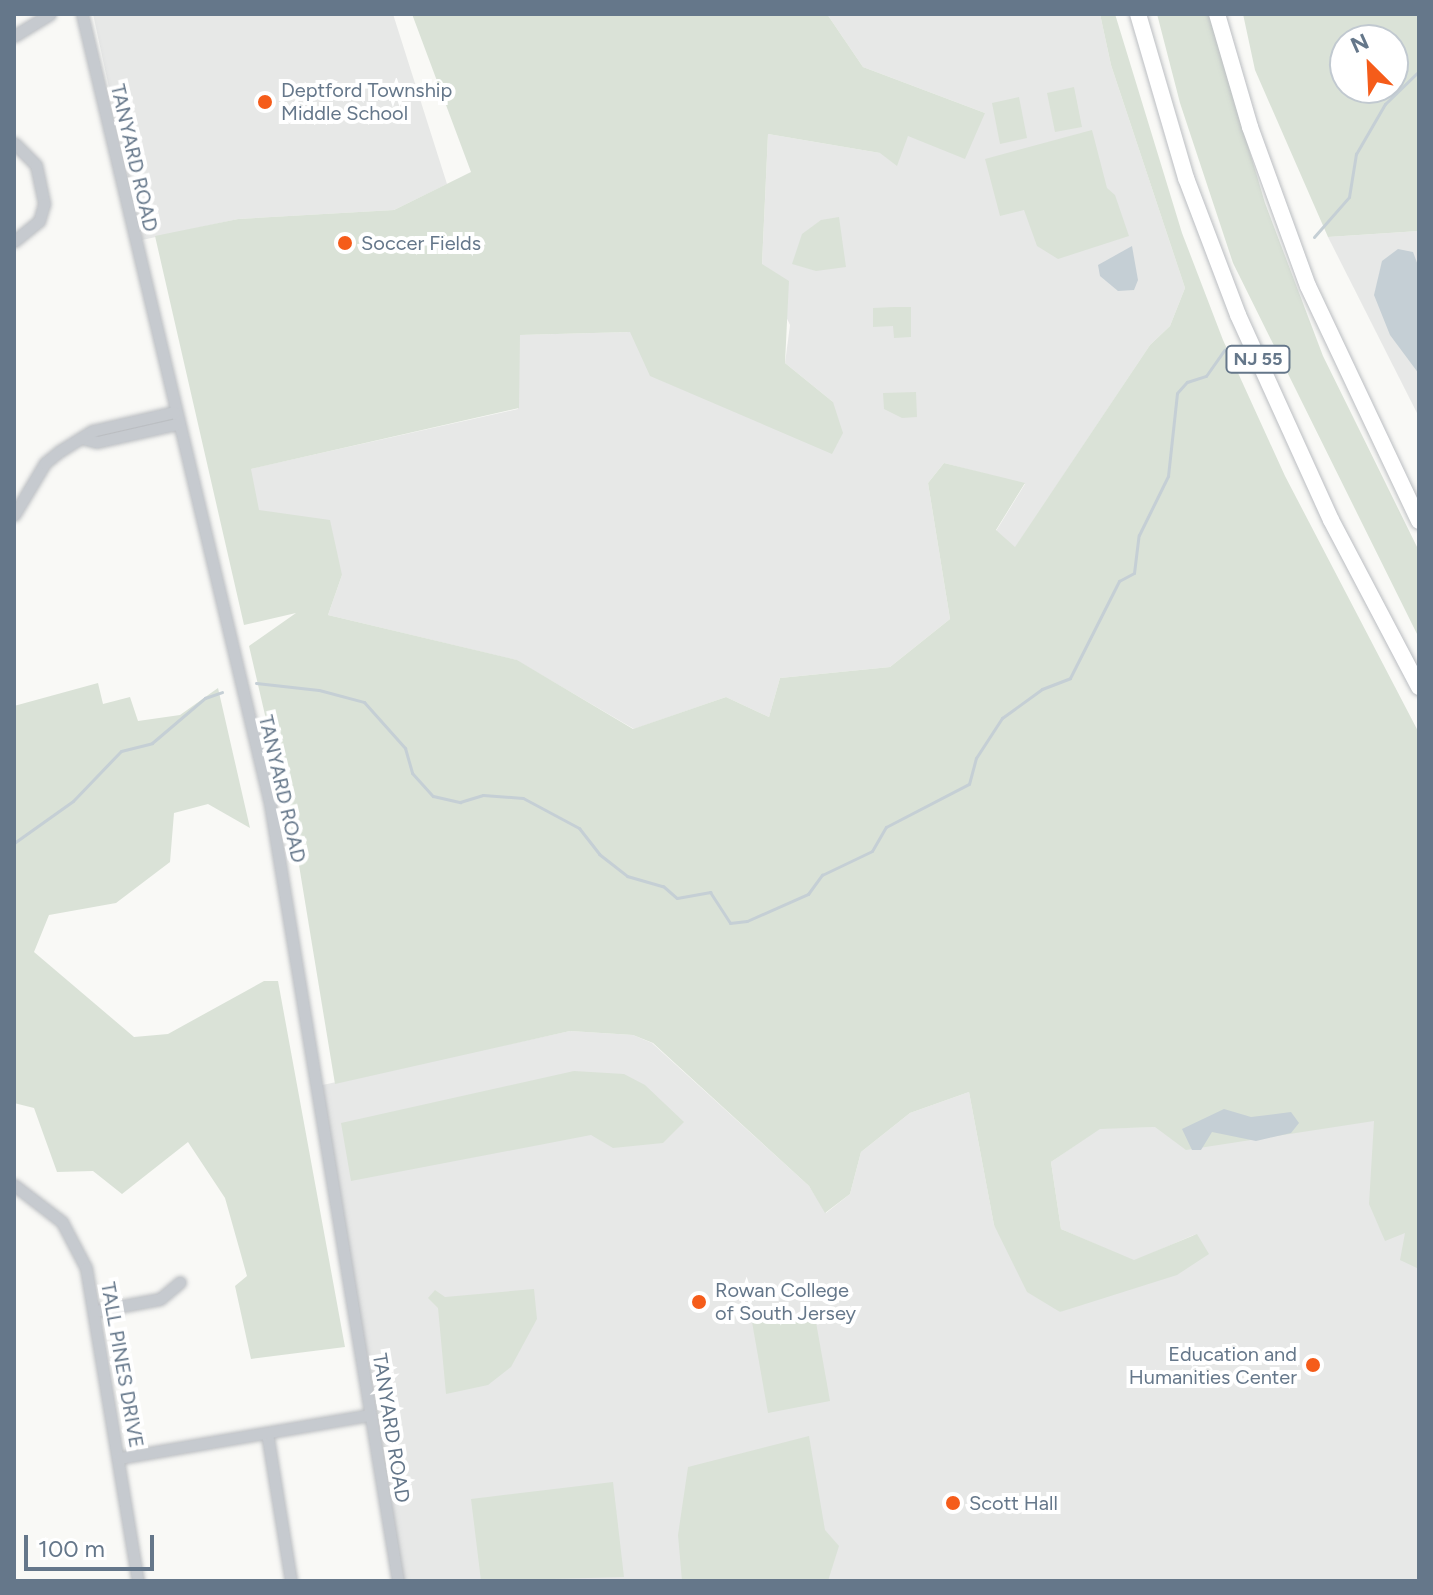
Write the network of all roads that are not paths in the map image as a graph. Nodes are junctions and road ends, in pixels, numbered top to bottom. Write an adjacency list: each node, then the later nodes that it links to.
1 (50, 14): 5 (street)
2 (82, 14): 8 (street, TANYARD ROAD)
3 (1138, 14): 11 (highway, NJ 55)
4 (1217, 14): 10 (highway)
5 (14, 36)
6 (14, 143): 7 (street)
7 (14, 241)
8 (175, 418): 9 (street); 15 (street, TANYARD ROAD)
9 (14, 515)
10 (1419, 521)
11 (1419, 687)
12 (14, 1185): 14 (street, TALL PINES DRIVE)
13 (180, 1282): 14 (street)
14 (95, 1311): 17 (street, TALL PINES DRIVE)
15 (370, 1415): 16 (street); 20 (street, TANYARD ROAD)
16 (267, 1433): 17 (street); 19 (street)
17 (120, 1458): 18 (street, TALL PINES DRIVE)
18 (138, 1581)
19 (291, 1581)
20 (398, 1581)

